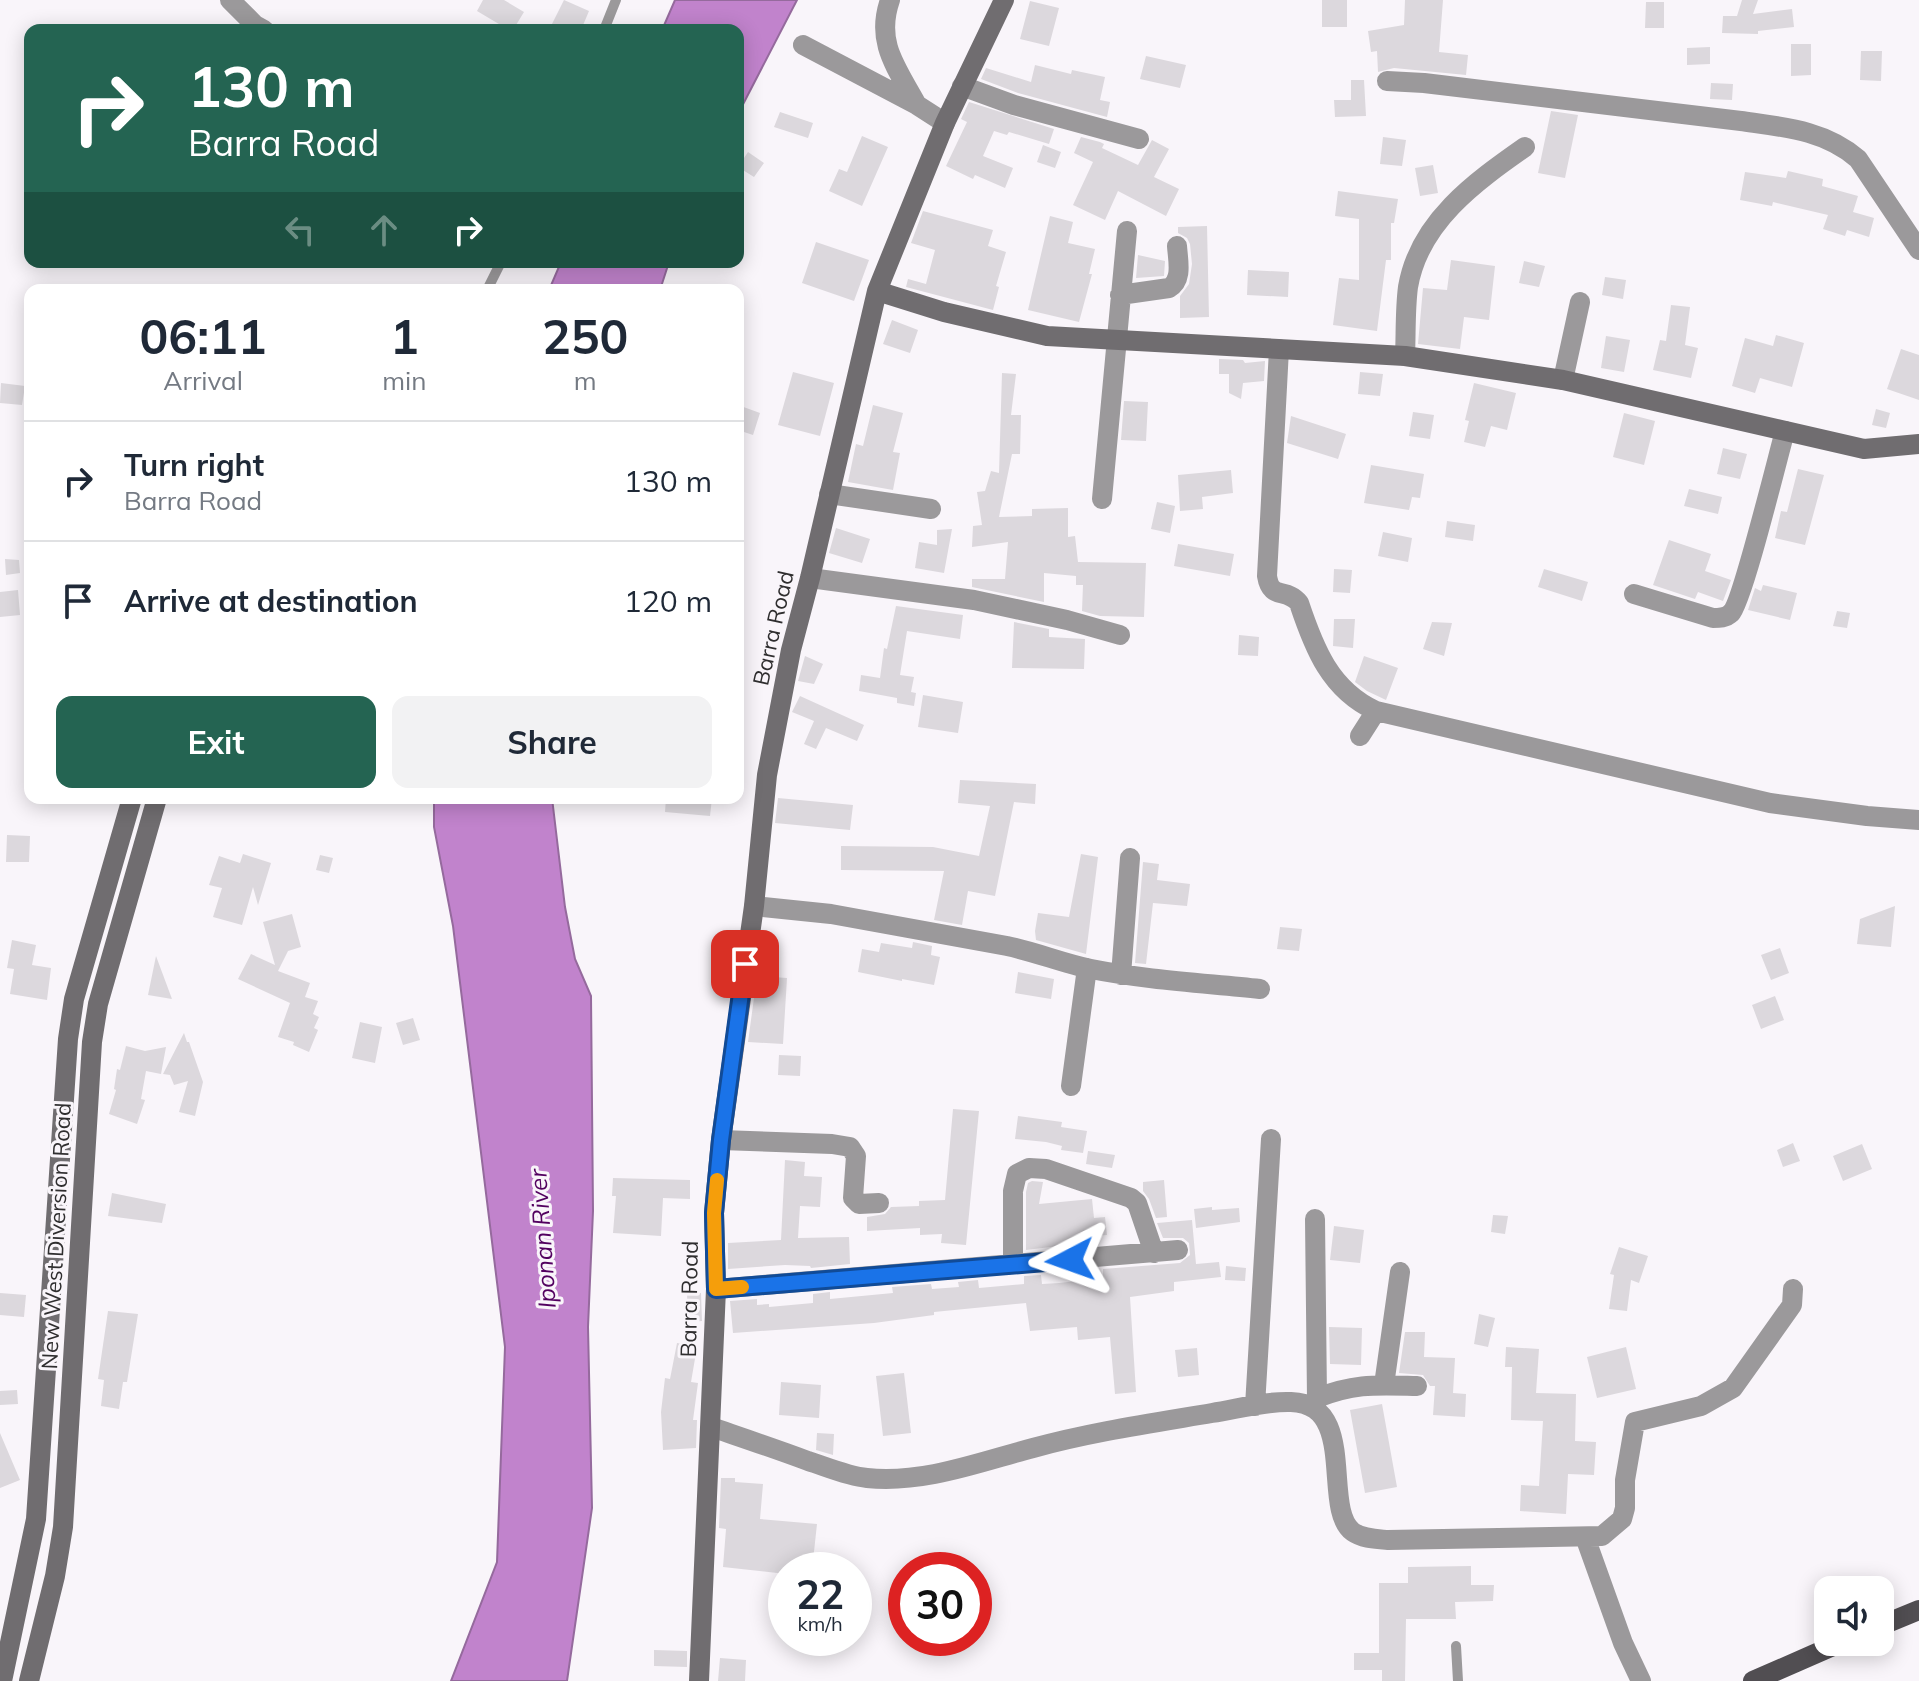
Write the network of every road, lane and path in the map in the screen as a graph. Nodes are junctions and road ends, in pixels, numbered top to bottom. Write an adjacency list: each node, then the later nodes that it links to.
1 (230, 0): 5 (street)
2 (616, 0): 6 (lane)
3 (890, 0): 10 (street)
4 (1004, 0): 9 (street, Barra Road)
5 (257, 24)
6 (606, 24)
7 (803, 45): 10 (street)
8 (1387, 81): 16 (street)
9 (962, 86): 11 (street, Barra Road); 12 (street)
10 (917, 105): 11 (street)
11 (945, 123): 17 (street, Barra Road)
12 (1139, 139)
13 (1525, 147): 22 (street)
14 (1127, 231): 18 (street)
15 (1177, 246): 18 (street)
16 (1919, 250)
17 (877, 291): 20 (street); 26 (street, Barra Road)
18 (1120, 295): 20 (street)
19 (1580, 302): 23 (street)
20 (1115, 341): 21 (street); 27 (street)
21 (1279, 349): 22 (street); 32 (street)
22 (1405, 356): 23 (street)
23 (1563, 380): 24 (street)
24 (1785, 431): 25 (street); 30 (street)
25 (1919, 444)
26 (829, 494): 28 (street); 29 (street, Barra Road)
27 (1102, 499)
28 (931, 509)
29 (810, 578): 31 (street); 38 (street, Barra Road)
30 (1634, 594)
31 (1120, 635)
32 (1376, 711): 33 (street); 36 (street)
33 (1360, 736)
34 (130, 804): 63 (street, New West Diversion Road)
35 (155, 804): 64 (street, New West Diversion Road)
36 (1919, 820)
37 (1130, 858): 40 (street)
38 (754, 906): 39 (street); 44 (street, Barra Road)
39 (1087, 968): 40 (street); 42 (street)
40 (1121, 975): 41 (street)
41 (1260, 989)
42 (1071, 1086)
43 (1271, 1139): 56 (street)
44 (721, 1140): 45 (street); 51 (street, Barra Road)
45 (879, 1203)
46 (1315, 1219): 55 (street)
47 (1178, 1250): 48 (street)
48 (1154, 1253): 49 (street); 49 (street)
49 (1013, 1264): 51 (street)
50 (1400, 1272): 53 (street)
51 (716, 1289): 57 (street, Barra Road)
52 (1793, 1289): 58 (street)
53 (1384, 1385): 54 (street); 55 (street)
54 (1417, 1386)
55 (1315, 1402): 56 (street); 58 (street)
56 (1255, 1406): 57 (street)
57 (711, 1427): 65 (street, Barra Road)
58 (1585, 1537): 67 (street)
59 (1919, 1610): 60 (main road)
60 (1894, 1620)
61 (1456, 1646): 66 (lane)
62 (1814, 1654): 68 (main road)
63 (2, 1681)
64 (29, 1681)
65 (699, 1681)
66 (1458, 1681)
67 (1641, 1681)
68 (1753, 1681)

